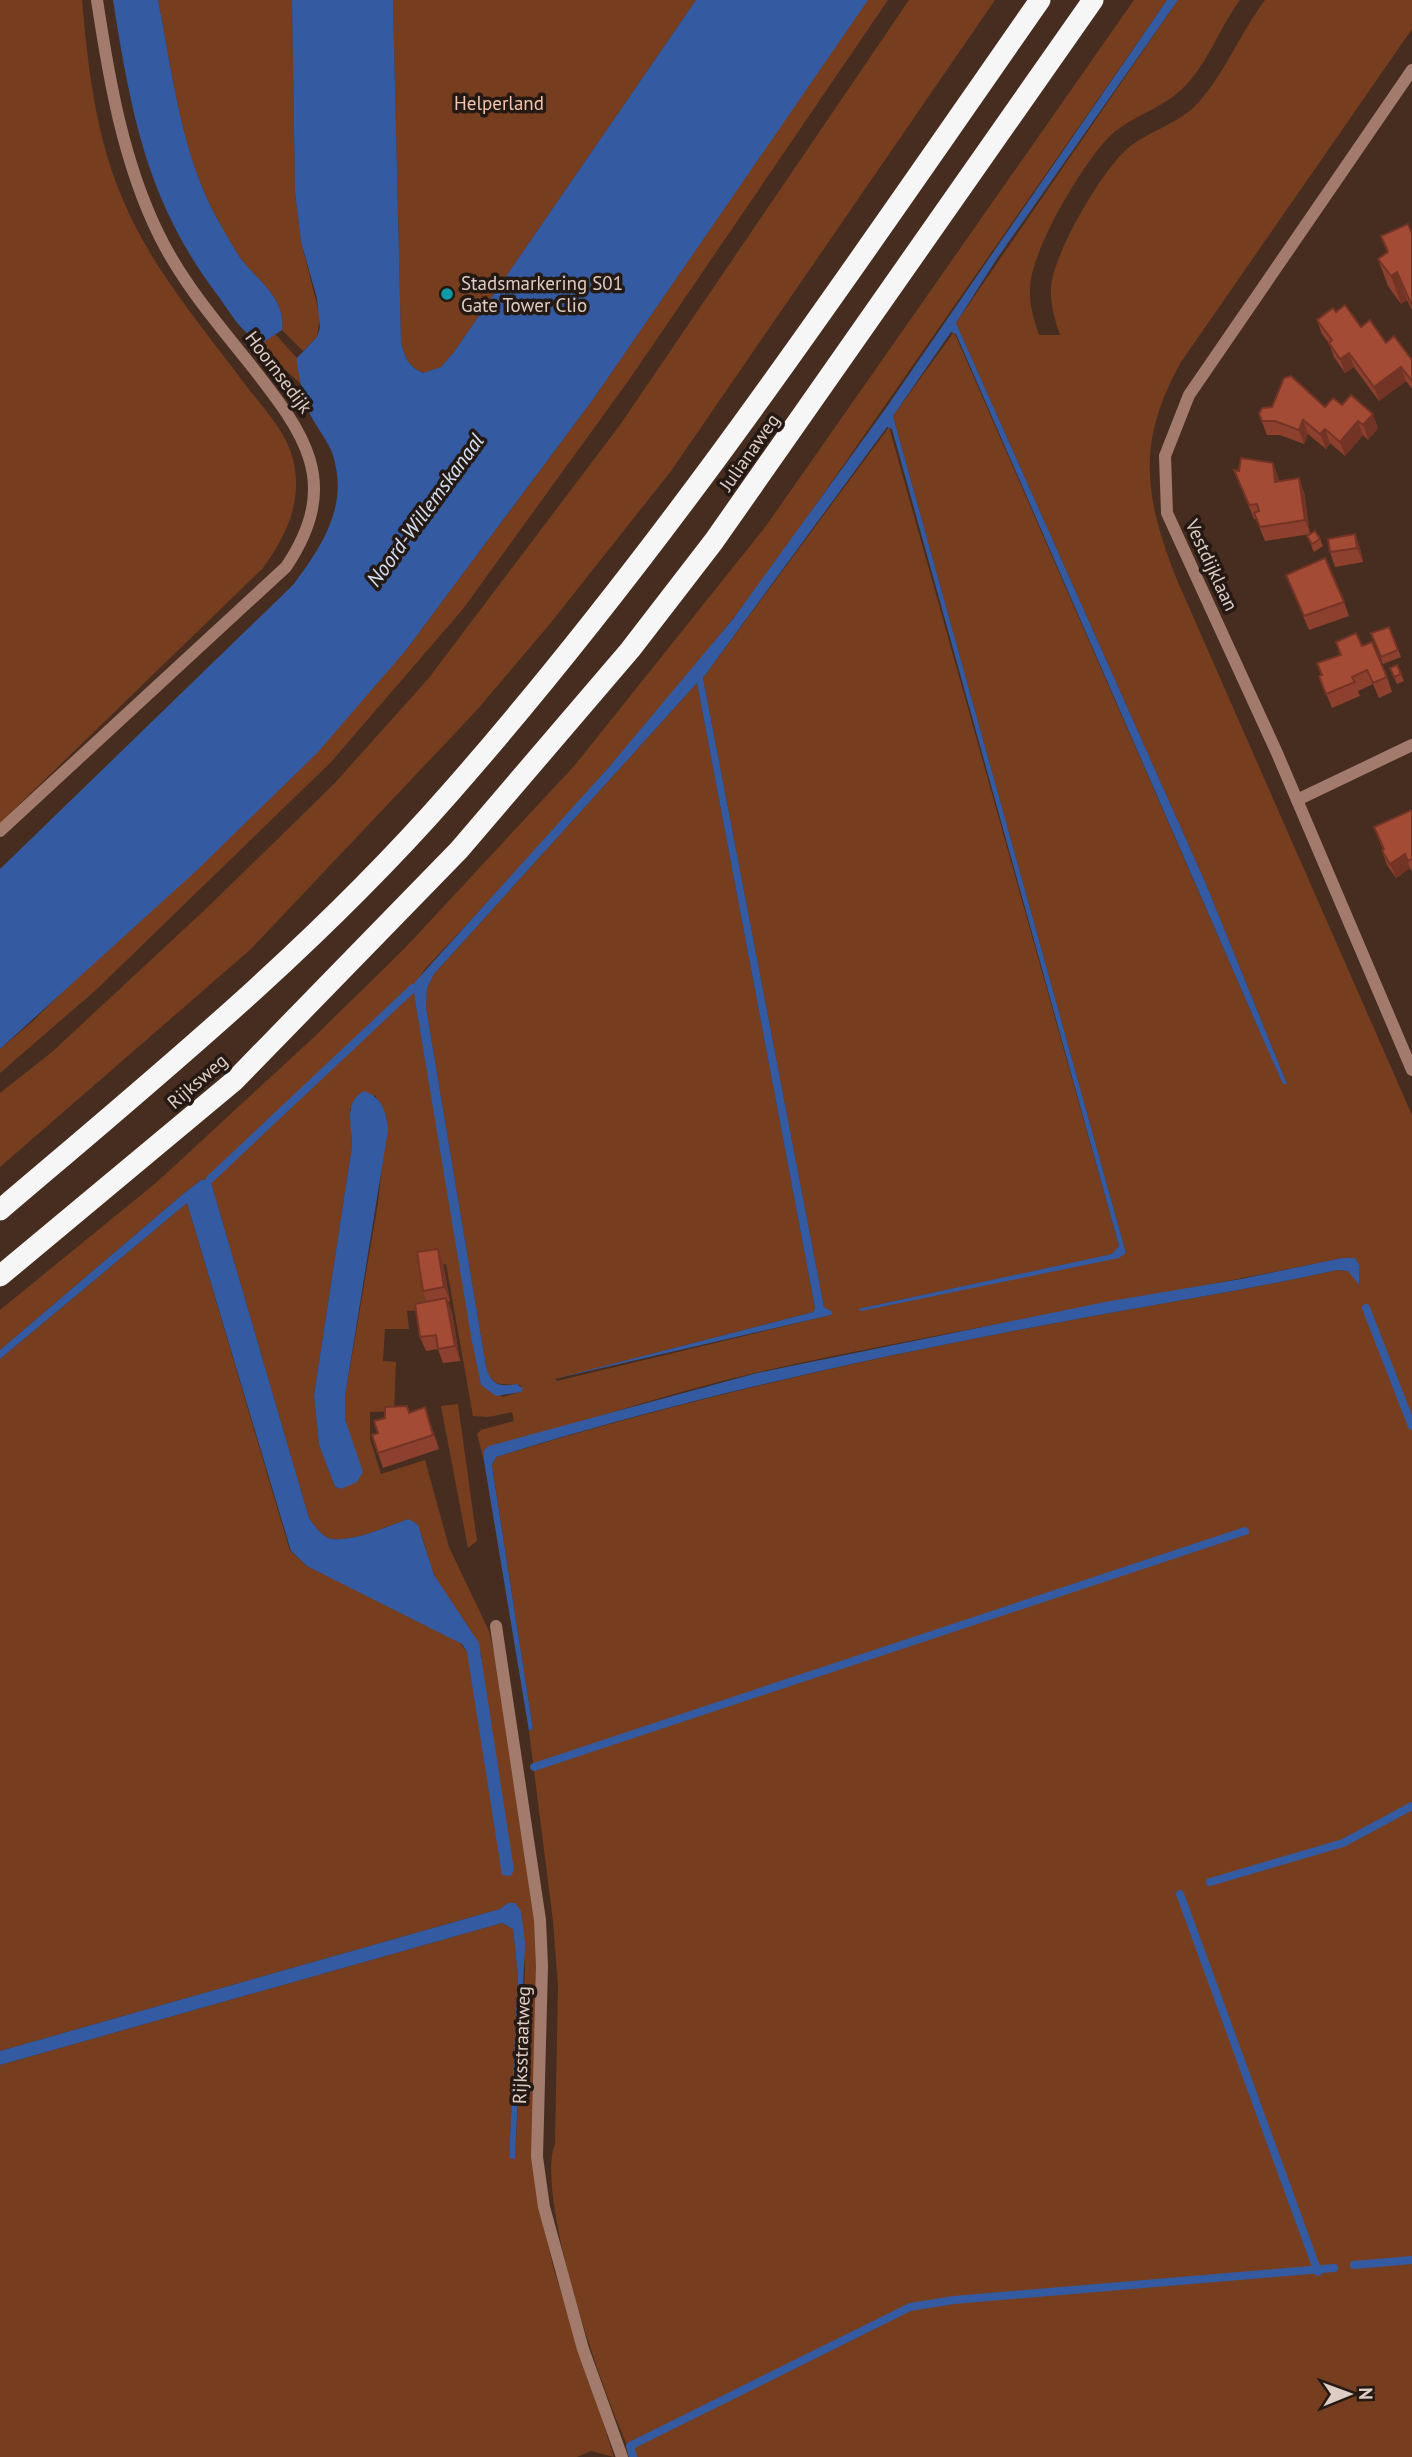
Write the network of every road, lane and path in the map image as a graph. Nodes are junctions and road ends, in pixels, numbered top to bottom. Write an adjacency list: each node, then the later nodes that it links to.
1 (97, 0): 7 (street, Hoornsedijk)
2 (1040, 0): 8 (highway, Julianaweg)
3 (1093, 0): 9 (highway, Julianaweg)
4 (1412, 70): 6 (street, Vestdijklaan)
5 (1412, 745): 6 (street)
6 (1297, 800): 10 (street, Vestdijklaan)
7 (0, 831)
8 (399, 846): 11 (highway, Rijksweg)
9 (407, 903): 12 (highway, Rijksweg)
10 (1412, 1070)
11 (0, 1210)
12 (0, 1276)
13 (496, 1626): 14 (street, Rijksstraatweg)
14 (622, 2457)

